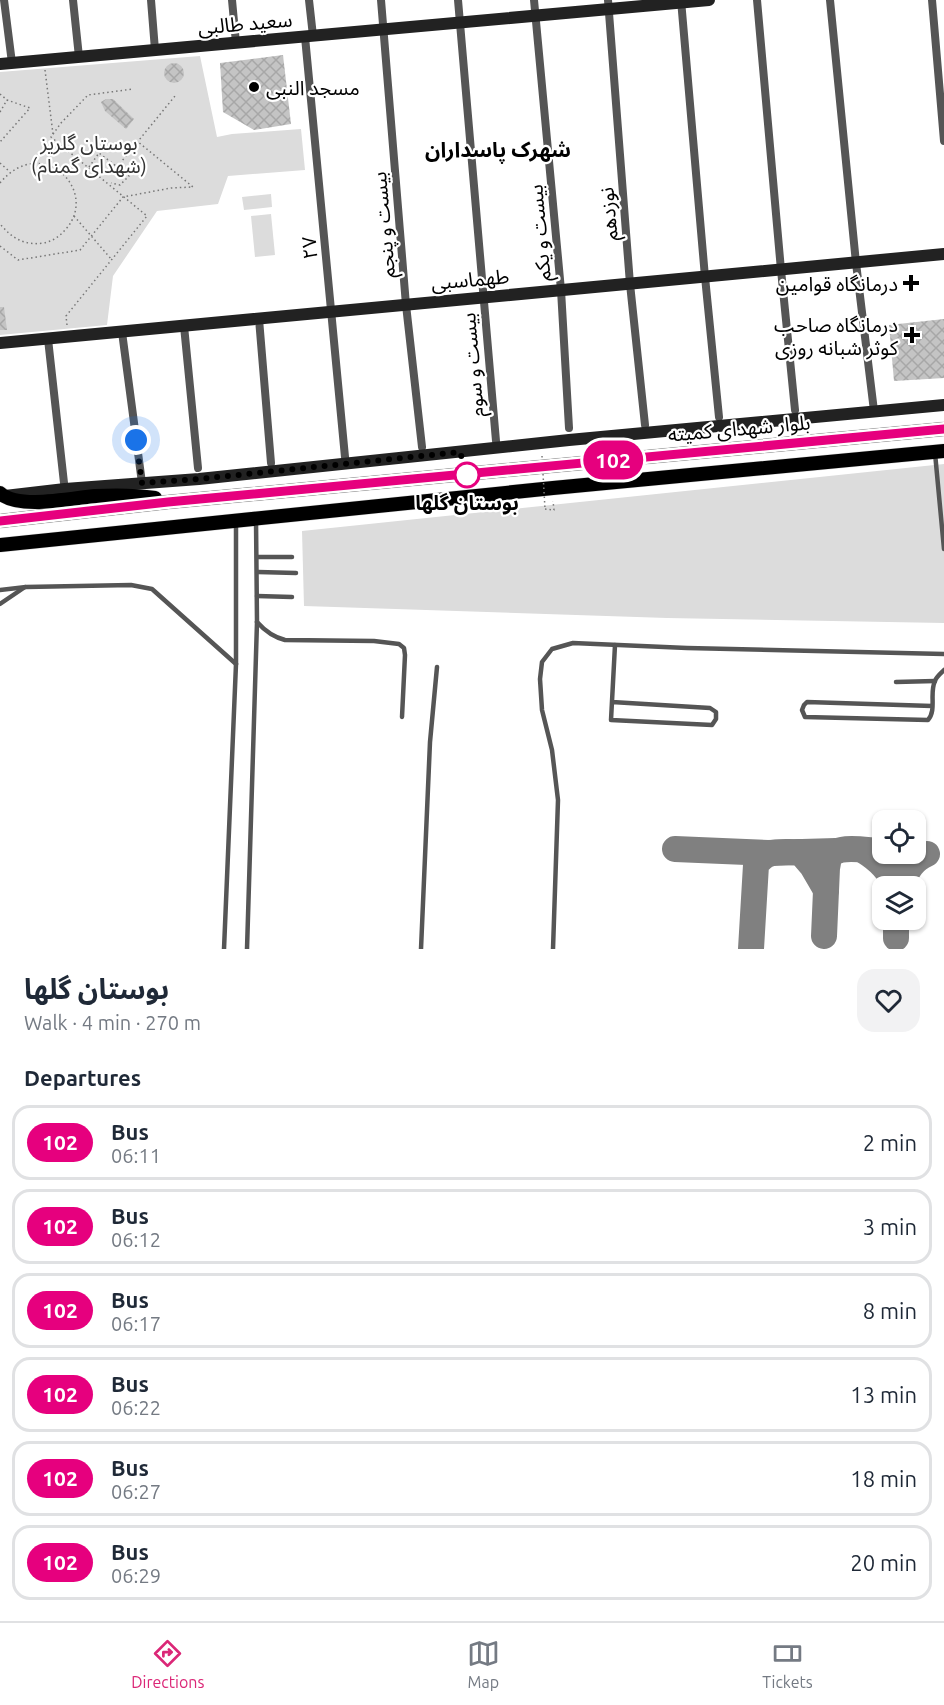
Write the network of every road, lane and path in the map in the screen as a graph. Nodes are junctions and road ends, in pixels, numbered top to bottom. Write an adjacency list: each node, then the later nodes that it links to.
1 (4, 0): 22 (street)
2 (73, 0): 21 (street)
3 (151, 0): 20 (street)
4 (232, 0): 19 (street)
5 (309, 0): 18 (street, ۲۷)
6 (381, 0): 17 (street, بیست و پنجم)
7 (458, 0): 16 (street, بیست و سوم)
8 (534, 0): 15 (street, بیست و یکم)
9 (709, 0): 13 (street, سعید طالبی)
10 (757, 0): 47 (street)
11 (830, 0): 46 (street)
12 (932, 0): 31 (street)
13 (681, 1): 14 (street, سعید طالبی); 48 (street)
14 (608, 5): 15 (street, سعید طالبی); 49 (street, نوزدهم)
15 (535, 16): 16 (street, سعید طالبی); 50 (street, بیست و یکم)
16 (460, 23): 17 (street, سعید طالبی); 51 (street, بیست و سوم)
17 (384, 30): 18 (street, سعید طالبی); 52 (street, بیست و پنجم)
18 (309, 36): 19 (street, سعید طالبی); 53 (street, ۲۷)
19 (236, 43): 20 (street, سعید طالبی)
20 (155, 50): 21 (street, سعید طالبی)
21 (80, 57): 22 (street, سعید طالبی)
22 (6, 64)
23 (45, 68): 29 (path)
24 (133, 89): 29 (path)
25 (0, 94): 27 (path)
26 (175, 96): 30 (path)
27 (7, 100): 28 (path); 32 (path)
28 (0, 112)
29 (53, 135): 34 (path)
30 (137, 141): 35 (path); 39 (path)
31 (944, 141)
32 (0, 142)
33 (0, 163): 36 (path)
34 (88, 167): 35 (path); 38 (path)
35 (117, 167): 38 (path)
36 (9, 171): 37 (path); 40 (path)
37 (0, 183)
38 (109, 183): 39 (path)
39 (123, 197): 42 (path); 45 (path)
40 (74, 216): 41 (path); 42 (path)
41 (0, 224)
42 (90, 237): 43 (path); 45 (path)
43 (0, 246)
44 (944, 254): 46 (street, طهماسبی)
45 (112, 261): 56 (path)
46 (856, 263): 47 (street, طهماسبی); 62 (street)
47 (780, 270): 48 (street, طهماسبی); 61 (street)
48 (705, 277): 49 (street, طهماسبی); 63 (street)
49 (630, 284): 50 (street, طهماسبی); 64 (street, نوزدهم)
50 (561, 290): 51 (street, طهماسبی); 65 (street, بیست و یکم)
51 (483, 298): 52 (street, طهماسبی); 67 (street, بیست و سوم)
52 (406, 305): 53 (street, طهماسبی); 68 (street, بیست و پنجم)
53 (331, 312): 54 (street, طهماسبی); 71 (street, ۲۷)
54 (259, 319): 55 (street, طهماسبی); 72 (street)
55 (184, 326): 57 (street, طهماسبی); 73 (street)
56 (68, 329)
57 (122, 332): 58 (street, طهماسبی); 75 (street)
58 (48, 339): 59 (street, طهماسبی); 74 (street)
59 (0, 343)
60 (944, 405): 62 (street)
61 (795, 410)
62 (874, 411): 75 (street)
63 (719, 417)
64 (645, 425)
65 (569, 428)
66 (944, 429): 77 (main road, بلوار شهدای کمیته)
67 (496, 441)
68 (422, 447)
69 (940, 452): 79 (main road); 83 (lane)
70 (542, 456): 78 (path, bridge)
71 (345, 457)
72 (271, 463)
73 (198, 468)
74 (64, 483)
75 (142, 483): 76 (street)
76 (2, 495): 77 (main road)
77 (168, 502): 81 (main road, بلوار شهدای کمیته)
78 (554, 510)
79 (256, 518): 80 (main road); 84 (lane)
80 (236, 520): 82 (main road); 96 (lane)
81 (0, 521)
82 (0, 545)
83 (944, 549)
84 (257, 557): 85 (lane); 86 (lane)
85 (292, 557)
86 (258, 572): 87 (lane); 90 (lane)
87 (296, 573)
88 (26, 586): 89 (lane); 92 (lane); 96 (lane)
89 (0, 590)
90 (257, 596): 91 (lane); 93 (lane)
91 (292, 597)
92 (0, 604)
93 (256, 622): 103 (lane); 105 (lane)
94 (615, 645): 95 (lane); 101 (lane); 107 (lane)
95 (944, 654)
96 (236, 664): 104 (lane)
97 (436, 667): 106 (lane)
98 (944, 670): 99 (lane)
99 (935, 681): 100 (lane); 102 (lane)
100 (896, 682)
101 (612, 702): 101 (lane)
102 (932, 706): 102 (lane)
103 (402, 717)
104 (224, 949)
105 (248, 949)
106 (421, 949)
107 (554, 949)

